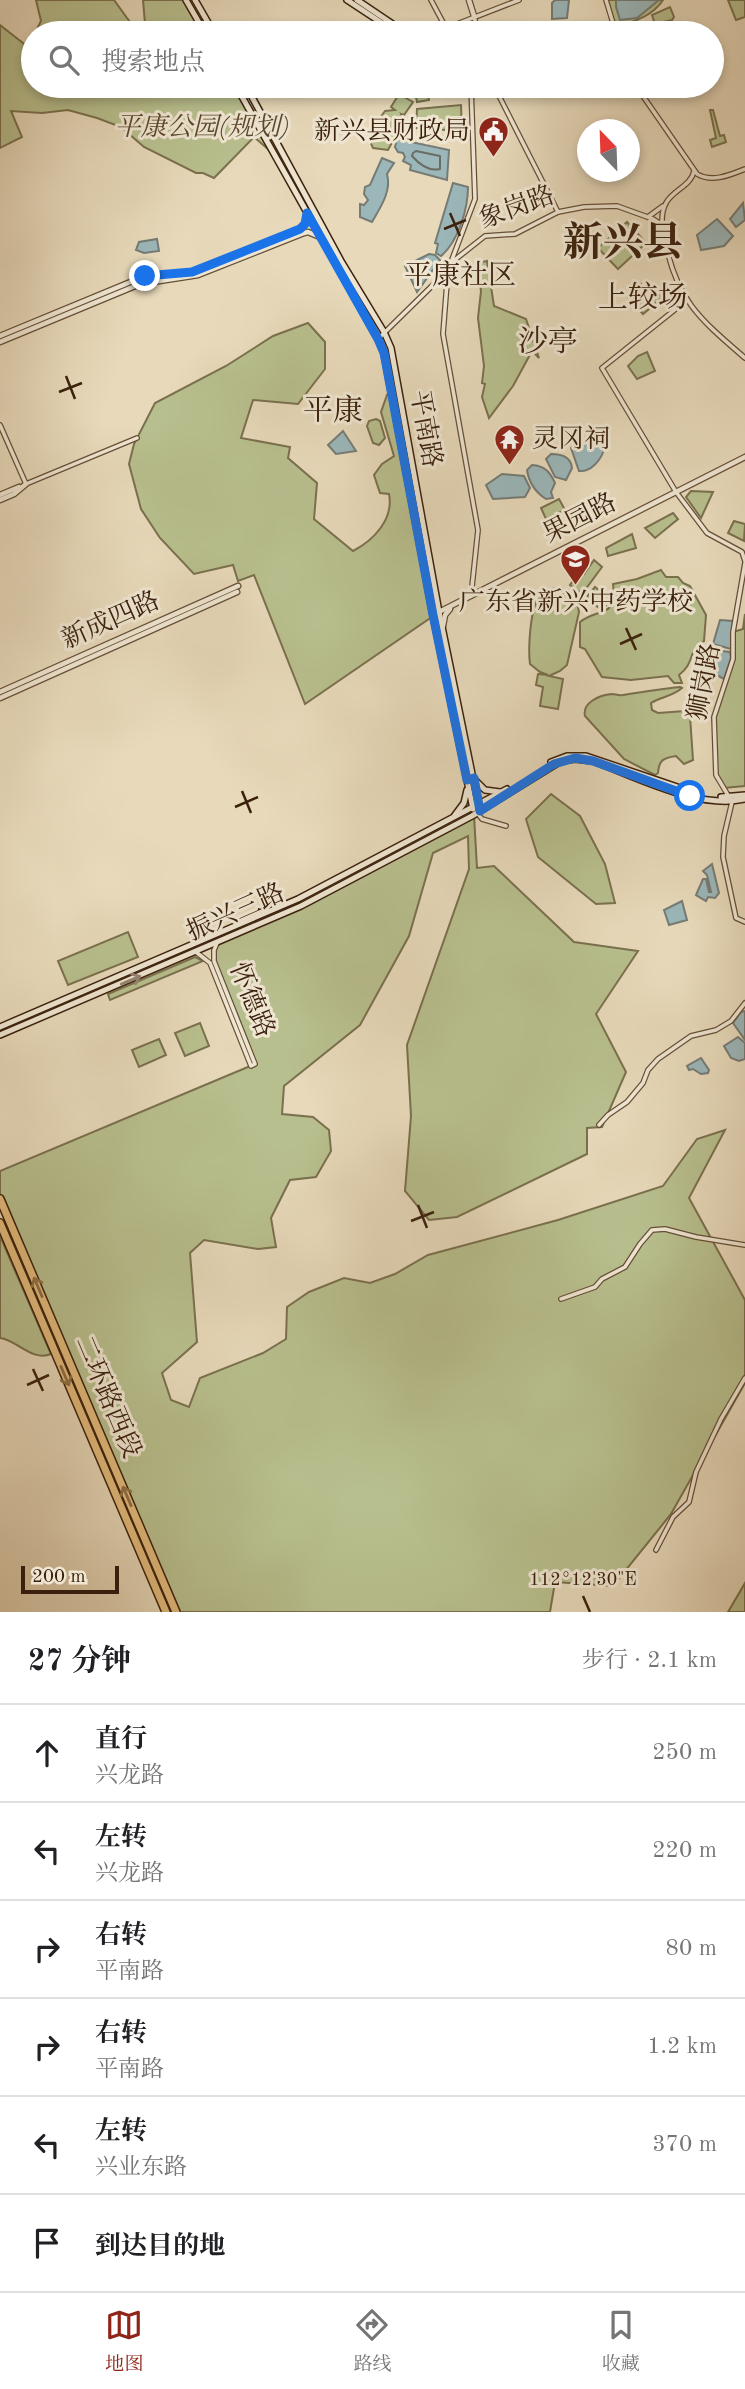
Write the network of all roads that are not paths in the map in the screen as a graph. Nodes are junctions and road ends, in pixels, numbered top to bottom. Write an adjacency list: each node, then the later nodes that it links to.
1 (186, 0): 10 (main road)
2 (195, 0): 11 (main road)
3 (347, 0): 12 (main road)
4 (358, 0): 13 (main road)
5 (431, 0): 14 (street)
6 (469, 0): 9 (street)
7 (519, 0): 9 (street)
8 (606, 0): 17 (street)
9 (474, 16): 15 (street); 16 (street)
10 (198, 21)
11 (207, 21)
12 (379, 21)
13 (389, 21)
14 (442, 21)
15 (462, 21)
16 (475, 21)
17 (612, 21)
18 (243, 98): 29 (main road, 平南路)
19 (253, 98): 35 (main road, 平南路)
20 (471, 98): 33 (street)
21 (500, 98): 28 (street)
22 (644, 98): 24 (street)
23 (745, 169): 25 (street)
24 (694, 171): 25 (street); 26 (street)
25 (704, 178): 26 (street)
26 (689, 182): 27 (street)
27 (665, 204): 30 (street); 31 (street)
28 (558, 212): 30 (street, 象岗路); 33 (street, 象岗路)
29 (307, 213): 32 (main road, 平南路); 36 (street)
30 (648, 217): 31 (street, 象岗路)
31 (662, 225): 34 (street)
32 (323, 240): 37 (main road, 平南路); 38 (street)
33 (451, 264): 35 (street, 象岗路); 48 (street)
34 (687, 300): 39 (street); 44 (street, 狮岗路)
35 (384, 332): 37 (street, 象岗路); 47 (main road, 平南路)
36 (0, 336)
37 (378, 339): 50 (main road, 平南路)
38 (0, 342)
39 (745, 358)
40 (0, 425): 43 (street)
41 (137, 438): 43 (street)
42 (745, 457): 44 (street, 果园路)
43 (26, 484): 45 (street)
44 (676, 492): 46 (street, 狮岗路); 48 (street, 果园路)
45 (0, 498)
46 (745, 562): 57 (street, 狮岗路)
47 (435, 592): 49 (street); 50 (main road, 平南路)
48 (471, 596): 49 (street, 果园路)
49 (456, 603): 50 (street, 果园路); 51 (street)
50 (436, 614): 51 (main road, 平南路); 54 (main road, 平南路)
51 (443, 630): 54 (main road, 平南路)
52 (0, 692): 53 (street, 新成四路)
53 (0, 698)
54 (470, 779): 55 (main road); 58 (main road, 平南路); 59 (main road)
55 (503, 791): 57 (main road); 58 (main road)
56 (745, 797): 57 (main road)
57 (731, 800): 58 (main road); 61 (street)
58 (477, 810): 59 (main road, 振兴三路); 60 (street); 63 (main road, 振兴三路)
59 (451, 819): 62 (main road, 振兴三路)
60 (506, 826)
61 (745, 922)
62 (234, 927): 63 (main road); 67 (main road, 振兴三路)
63 (237, 934): 64 (main road, 振兴三路)
64 (216, 943): 65 (main road, 振兴三路); 65 (street, 怀德路)
65 (196, 952): 68 (main road, 振兴三路, one-way to 65)
66 (745, 1003): 69 (street)
67 (0, 1027)
68 (0, 1035)
69 (599, 1125)
70 (0, 1199): 77 (main road, 二环路西段, one-way to 70)
71 (0, 1223): 76 (main road, 二环路西段, one-way to 76)
72 (745, 1245): 73 (street)
73 (561, 1299)
74 (745, 1378): 75 (street)
75 (656, 1550)
76 (166, 1612)
77 (176, 1612)

